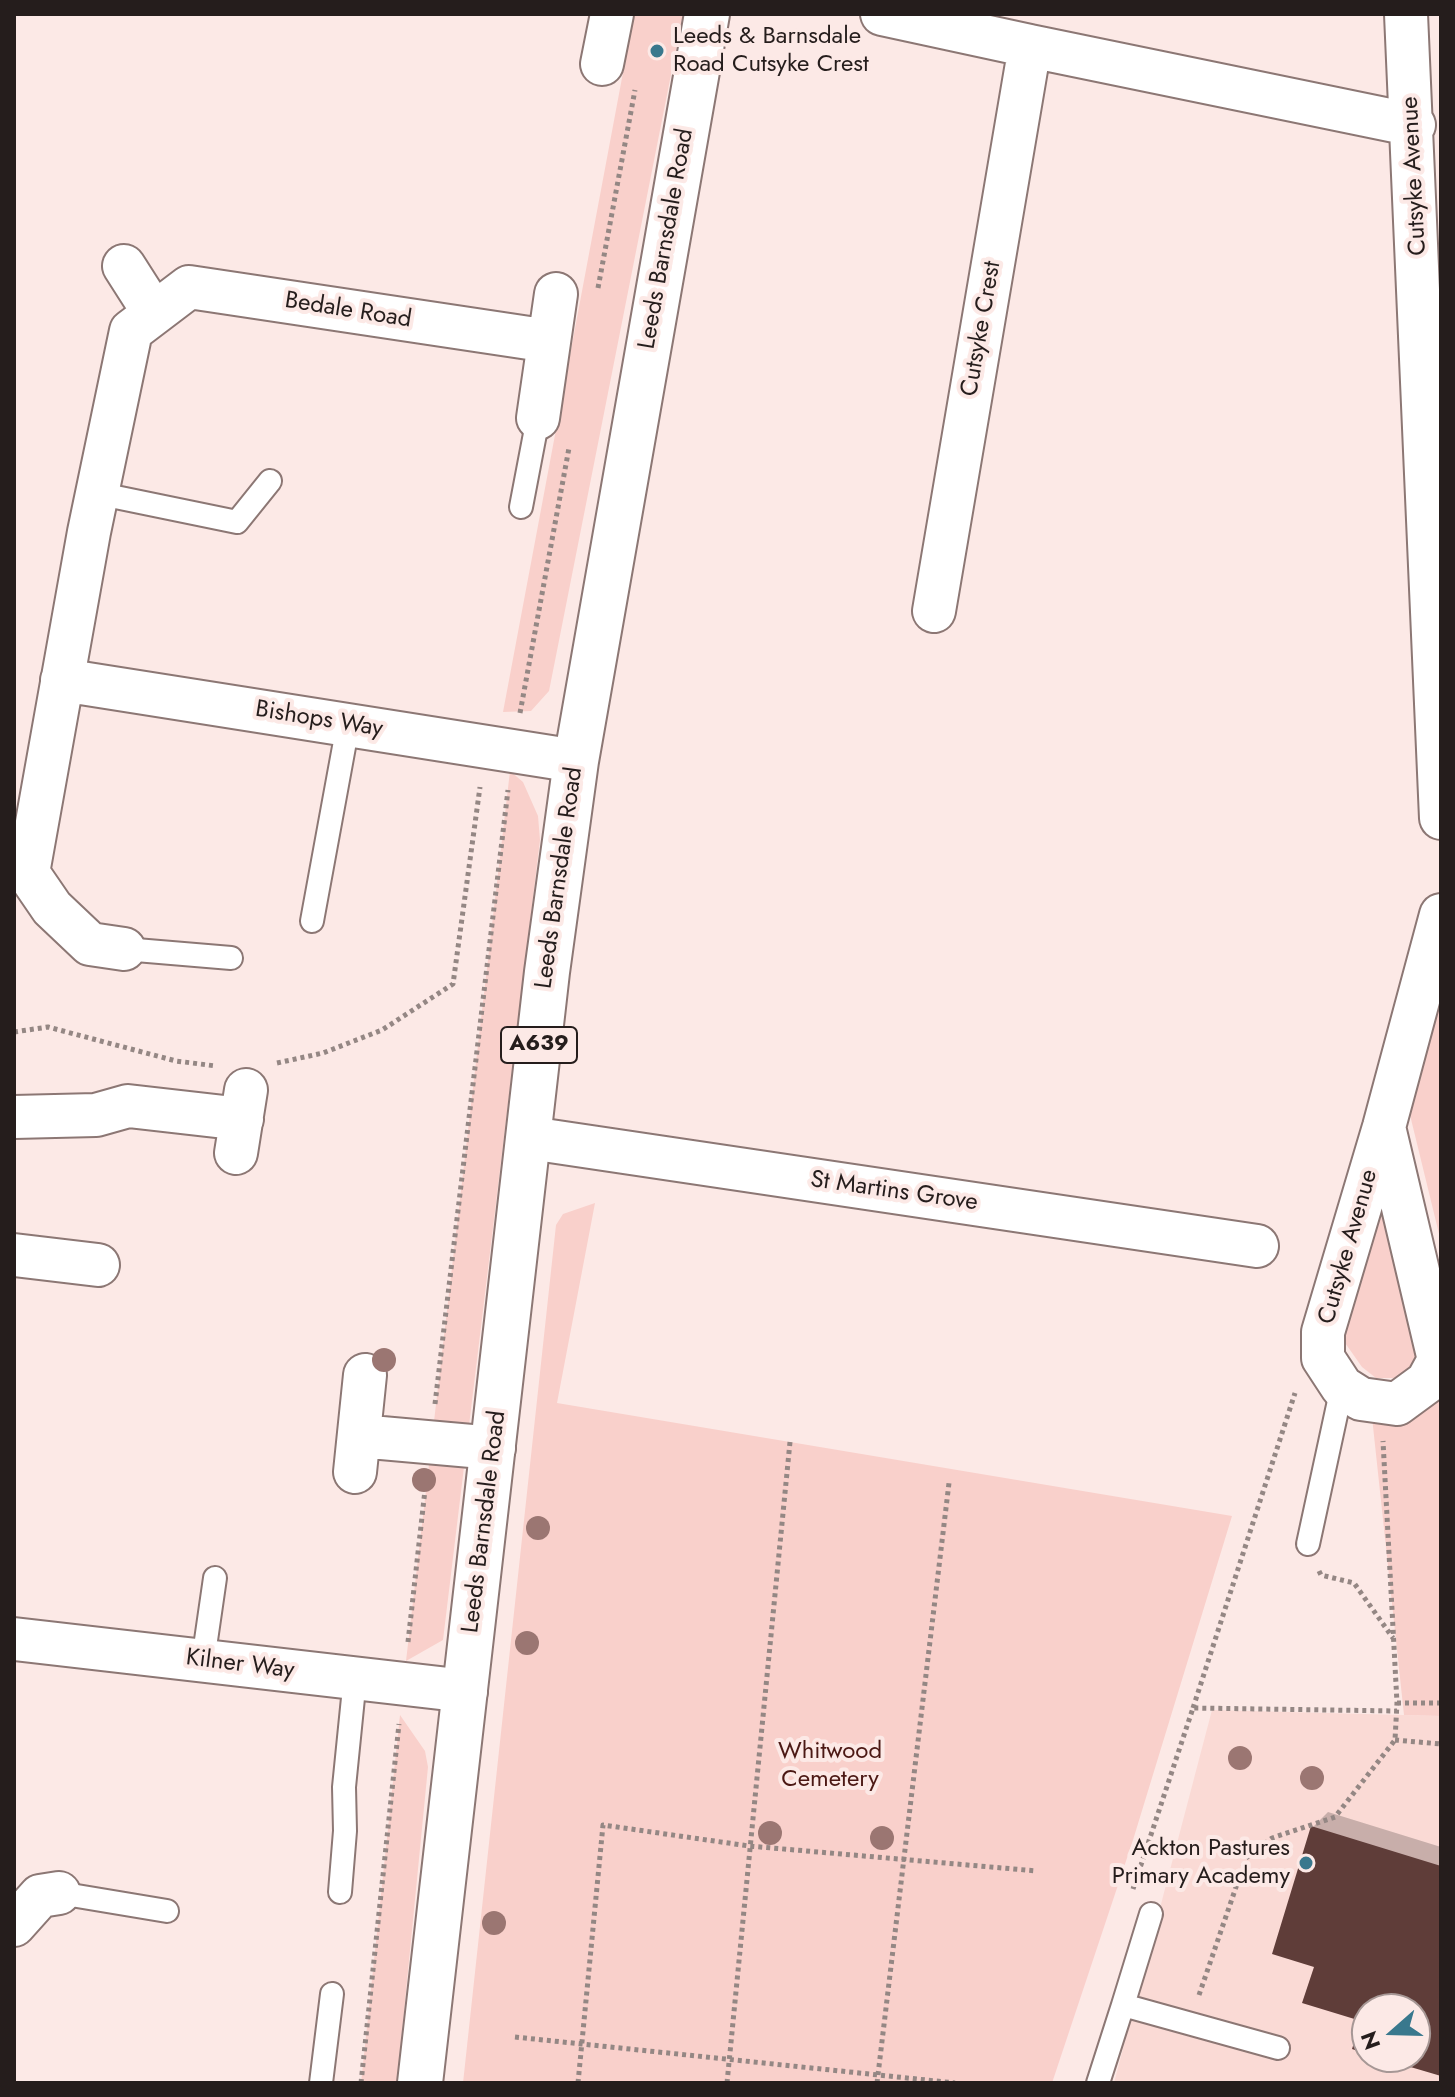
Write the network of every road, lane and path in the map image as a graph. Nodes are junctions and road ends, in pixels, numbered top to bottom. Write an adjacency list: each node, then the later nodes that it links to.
1 (612, 14): 6 (street)
2 (707, 14): 20 (main road, Leeds Barnsdale Road / A639)
3 (882, 14): 5 (street)
4 (1406, 14): 7 (street, Cutsyke Avenue)
5 (1030, 46): 7 (street); 16 (street, Cutsyke Crest)
6 (620, 70): 9 (path)
7 (1427, 124): 21 (street, Cutsyke Avenue)
8 (124, 266): 10 (street)
9 (577, 295): 11 (street)
10 (154, 313): 11 (street, Bedale Road); 14 (street, Bedale Road)
11 (549, 341): 12 (street)
12 (554, 428): 15 (lane); 19 (path)
13 (270, 481): 14 (lane)
14 (96, 493): 17 (street, Bedale Road)
15 (521, 507)
16 (934, 611)
17 (62, 680): 18 (street, Bishops Way); 24 (street, Bedale Road)
18 (348, 725): 19 (street, Bishops Way); 23 (lane)
19 (499, 749): 20 (street, Bishops Way); 27 (path); 37 (path)
20 (576, 761): 30 (main road, Leeds Barnsdale Road / A639)
21 (1441, 818)
22 (1441, 915): 29 (street, Cutsyke Avenue)
23 (312, 921)
24 (124, 949): 25 (lane)
25 (231, 958)
26 (14, 1032): 27 (path)
27 (243, 1098): 28 (street)
28 (14, 1118)
29 (1384, 1127): 34 (street, Cutsyke Avenue); 36 (street, Cutsyke Avenue)
30 (530, 1138): 31 (street, St Martins Grove); 39 (main road, Leeds Barnsdale Road / A639)
31 (1257, 1246)
32 (14, 1255): 33 (street)
33 (98, 1265)
34 (1333, 1372): 36 (street); 41 (lane); 51 (path)
35 (365, 1375): 37 (street)
36 (1381, 1404): 44 (path)
37 (431, 1442): 39 (street); 47 (path)
38 (790, 1442): 54 (path)
39 (494, 1448): 48 (main road, Leeds Barnsdale Road / A639)
40 (949, 1483): 55 (path)
41 (1308, 1544): 44 (path)
42 (215, 1578): 45 (lane)
43 (14, 1639): 45 (street, Kilner Way)
44 (1394, 1639): 50 (path)
45 (203, 1661): 46 (street, Kilner Way)
46 (355, 1678): 47 (street, Kilner Way); 57 (lane)
47 (403, 1684): 48 (street, Kilner Way); 72 (path)
48 (466, 1691): 73 (main road, Leeds Barnsdale Road / A639)
49 (1441, 1703): 50 (path)
50 (1397, 1707): 51 (path); 52 (path)
51 (1193, 1708): 59 (path)
52 (1395, 1740): 53 (path); 65 (path)
53 (1441, 1744)
54 (749, 1846): 55 (path); 67 (path); 69 (path)
55 (903, 1858): 56 (path); 70 (path)
56 (1037, 1871)
57 (340, 1892)
58 (59, 1893): 60 (lane); 62 (street)
59 (1129, 1903)
60 (167, 1911)
61 (1151, 1914): 64 (lane)
62 (14, 1925)
63 (332, 1994): 71 (lane)
64 (1123, 2005): 65 (lane); 78 (lane)
65 (1190, 2022): 68 (lane)
66 (515, 2037): 67 (path)
67 (582, 2044): 69 (path); 74 (path)
68 (1278, 2048)
69 (729, 2060): 70 (path); 75 (path)
70 (878, 2075): 76 (path); 77 (path)
71 (321, 2083)
72 (361, 2083)
73 (420, 2083)
74 (578, 2083)
75 (727, 2083)
76 (877, 2083)
77 (955, 2083)
78 (1098, 2083)

